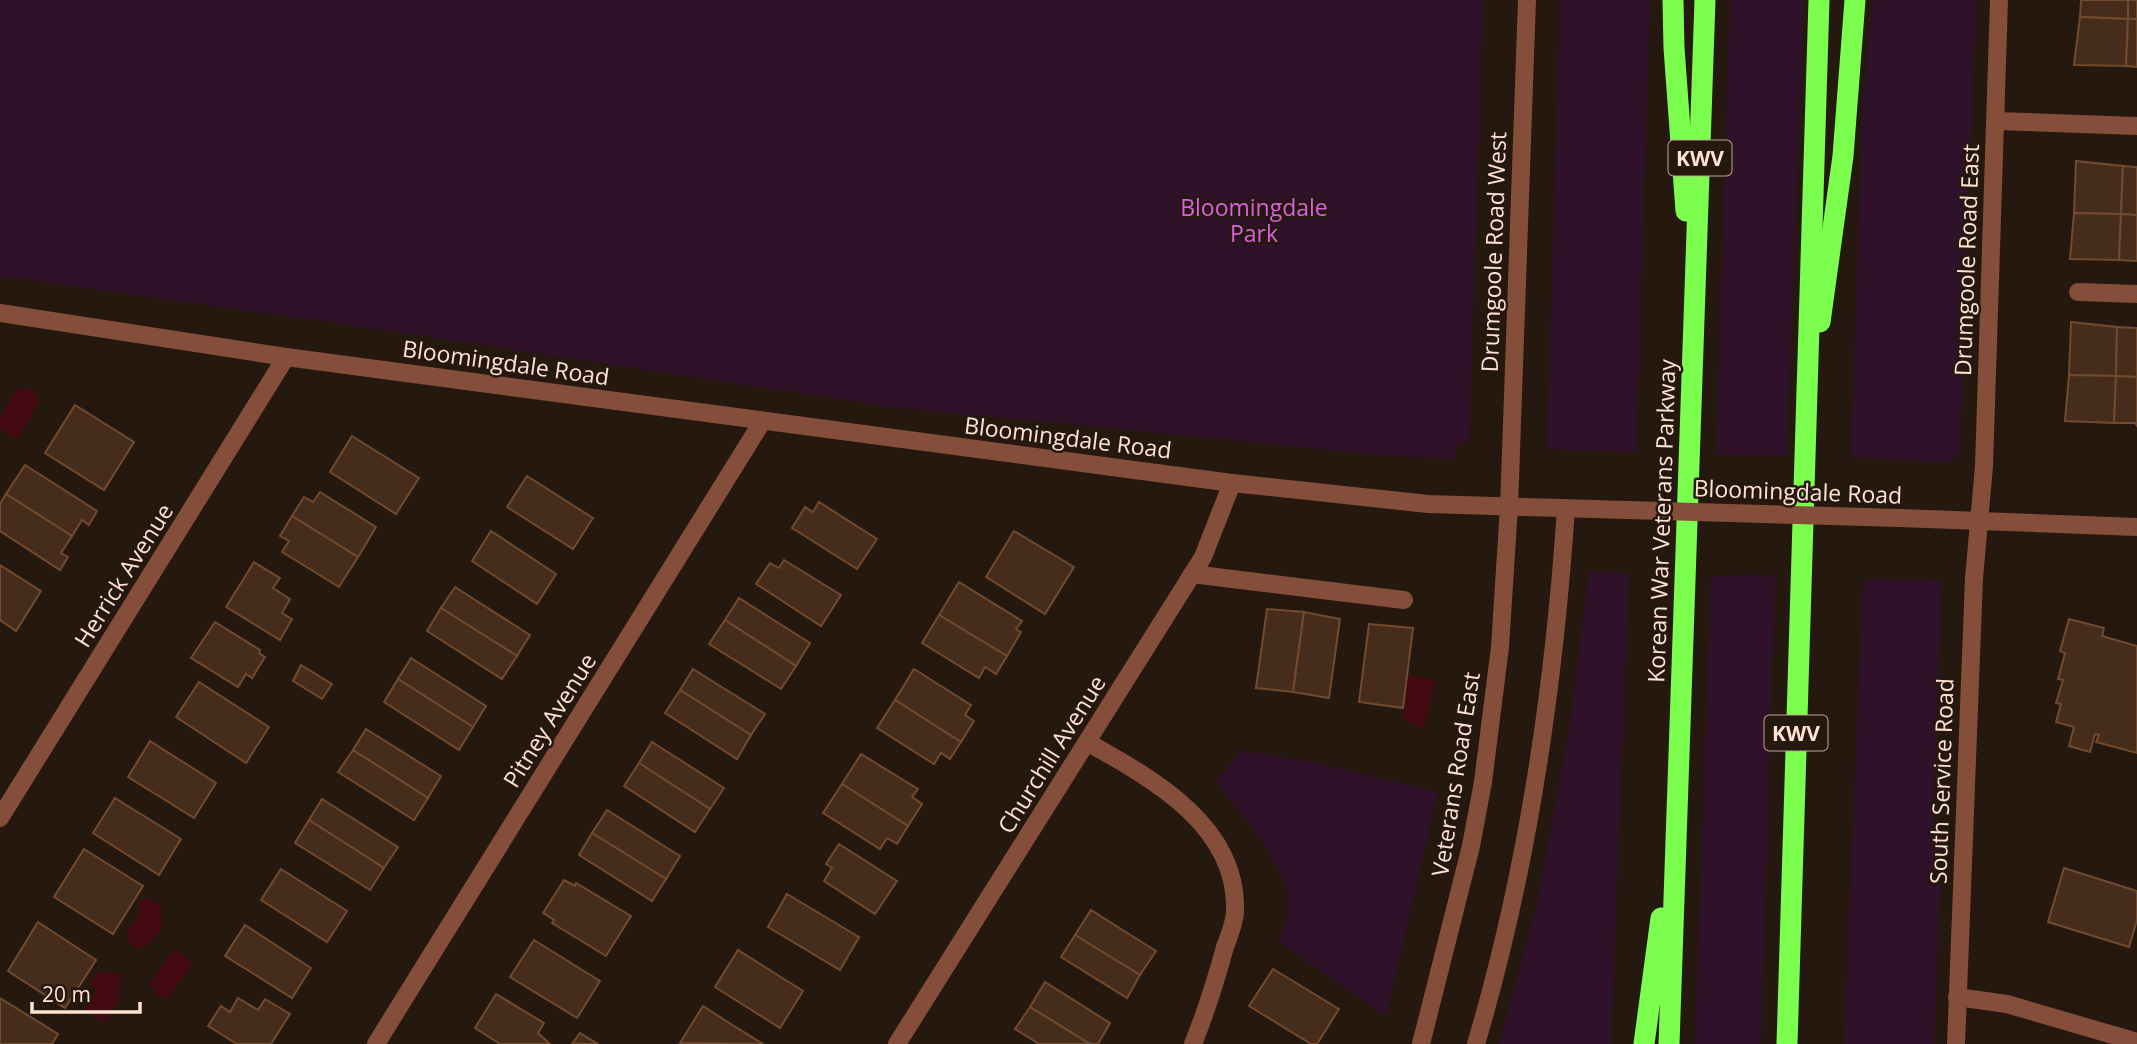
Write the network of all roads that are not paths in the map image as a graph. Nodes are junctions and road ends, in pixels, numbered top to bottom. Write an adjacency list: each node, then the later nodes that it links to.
1 (1527, 0): 17 (street, Drumgoole Road West)
2 (1673, 0): 12 (highway)
3 (1705, 0): 12 (highway, Korean War Veterans Parkway / KWV)
4 (1819, 0): 15 (highway, KWV)
5 (1855, 0): 15 (highway)
6 (1999, 0): 7 (street, Drumgoole Road East)
7 (1996, 121): 8 (street); 19 (street, Drumgoole Road East)
8 (2137, 126)
9 (2078, 292): 10 (street)
10 (2137, 294)
11 (0, 313): 13 (street, Bloomingdale Road)
12 (1694, 317): 24 (highway, Korean War Veterans Parkway / KWV)
13 (286, 357): 14 (street, Bloomingdale Road); 25 (street, Herrick Avenue)
14 (762, 422): 16 (street, Bloomingdale Road); 29 (street, Pitney Avenue)
15 (1804, 435): 27 (highway, KWV)
16 (1232, 483): 17 (street, Bloomingdale Road); 21 (street, Churchill Avenue)
17 (1509, 507): 18 (street, Bloomingdale Road); 32 (street, Veterans Road East)
18 (1566, 508): 19 (street, Bloomingdale Road, bridge); 33 (street)
19 (1979, 521): 20 (street, Bloomingdale Road); 26 (street, South Service Road)
20 (2137, 527)
21 (1192, 574): 22 (street); 23 (street, Churchill Avenue)
22 (1404, 600)
23 (1087, 742): 30 (street, Churchill Avenue); 31 (street)
24 (1677, 798): 34 (highway); 35 (highway, Korean War Veterans Parkway / KWV)
25 (0, 818)
26 (1957, 997): 28 (street); 36 (street, South Service Road)
27 (1787, 1040)
28 (2137, 1042)
29 (376, 1044)
30 (897, 1044)
31 (1193, 1044)
32 (1421, 1044)
33 (1476, 1044)
34 (1644, 1044)
35 (1669, 1044)
36 (1956, 1044)

